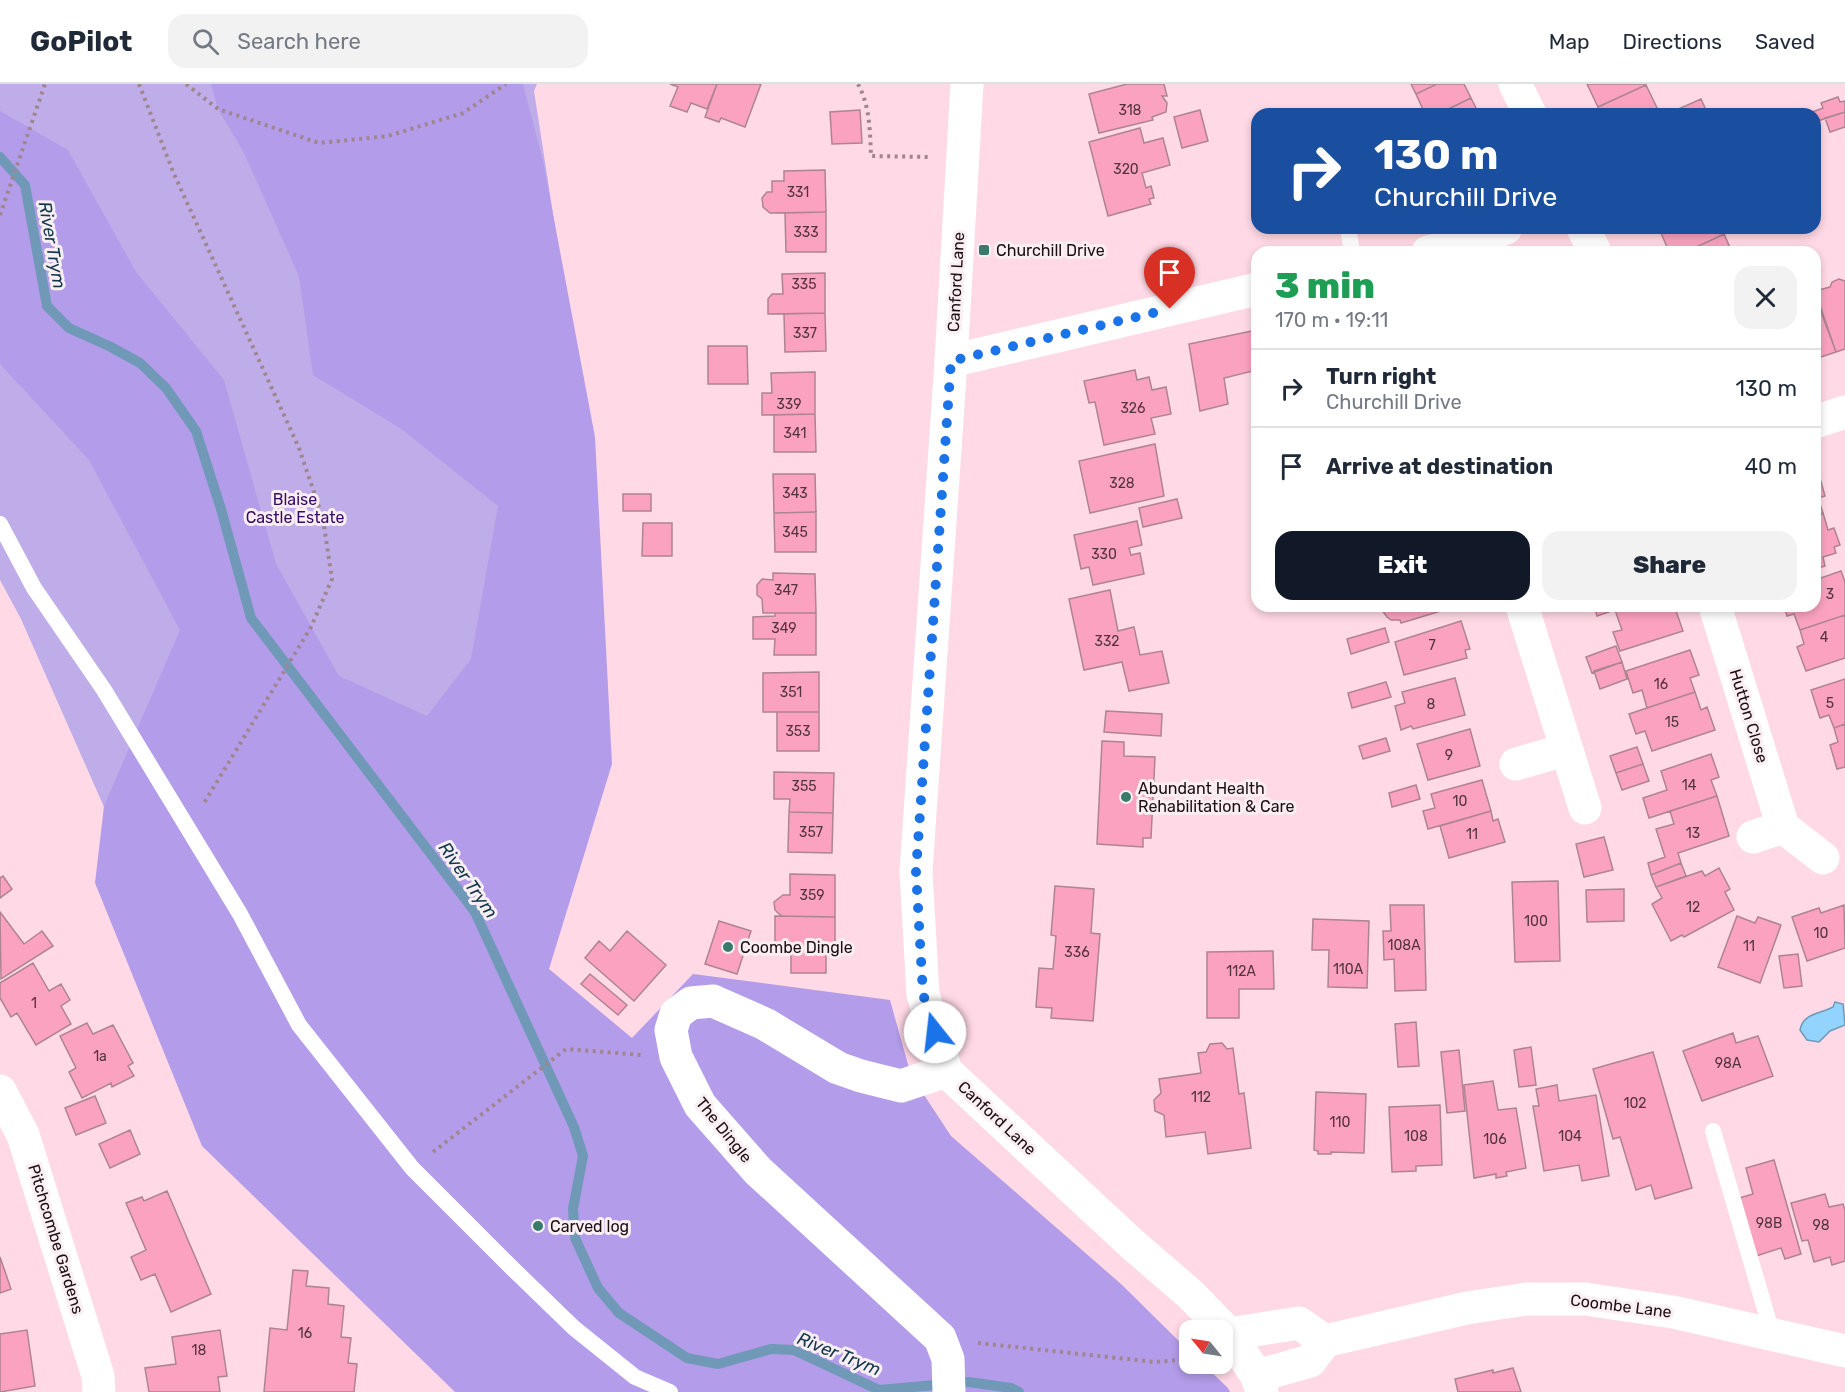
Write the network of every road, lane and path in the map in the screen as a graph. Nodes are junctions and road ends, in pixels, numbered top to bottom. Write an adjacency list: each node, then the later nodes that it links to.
1 (45, 84): 10 (path)
2 (140, 84): 23 (path)
3 (186, 84): 4 (path)
4 (506, 84)
5 (858, 84): 9 (path)
6 (967, 84): 9 (street, Canford Lane)
7 (1515, 84): 8 (street)
8 (1527, 108)
9 (963, 158): 14 (street, Canford Lane)
10 (0, 215)
11 (1491, 234): 12 (street)
12 (1454, 246)
13 (1251, 290): 14 (street)
14 (951, 361): 28 (street, Canford Lane)
15 (1845, 412): 16 (street)
16 (1821, 420)
17 (0, 524): 23 (lane)
18 (1524, 612): 20 (street)
19 (1717, 612): 24 (street, Hutton Close)
20 (1565, 750): 21 (street); 22 (street)
21 (1516, 764)
22 (1585, 808)
23 (178, 811): 31 (lane)
24 (1783, 827): 25 (street); 26 (street)
25 (1752, 837)
26 (1823, 858)
27 (676, 1057): 28 (street, The Dingle); 31 (path); 34 (street, The Dingle)
28 (946, 1071): 37 (street, Canford Lane)
29 (0, 1090): 38 (street, Pitchcombe Gardens)
30 (1713, 1131): 32 (lane)
31 (412, 1168): 39 (lane)
32 (1772, 1333): 33 (street, Coombe Lane); 35 (street, Coombe Lane)
33 (1325, 1341): 37 (street); 37 (street)
34 (944, 1349): 36 (path); 40 (street)
35 (1845, 1351)
36 (1179, 1360)
37 (1248, 1364)
38 (99, 1392)
39 (670, 1392)
40 (950, 1392)

